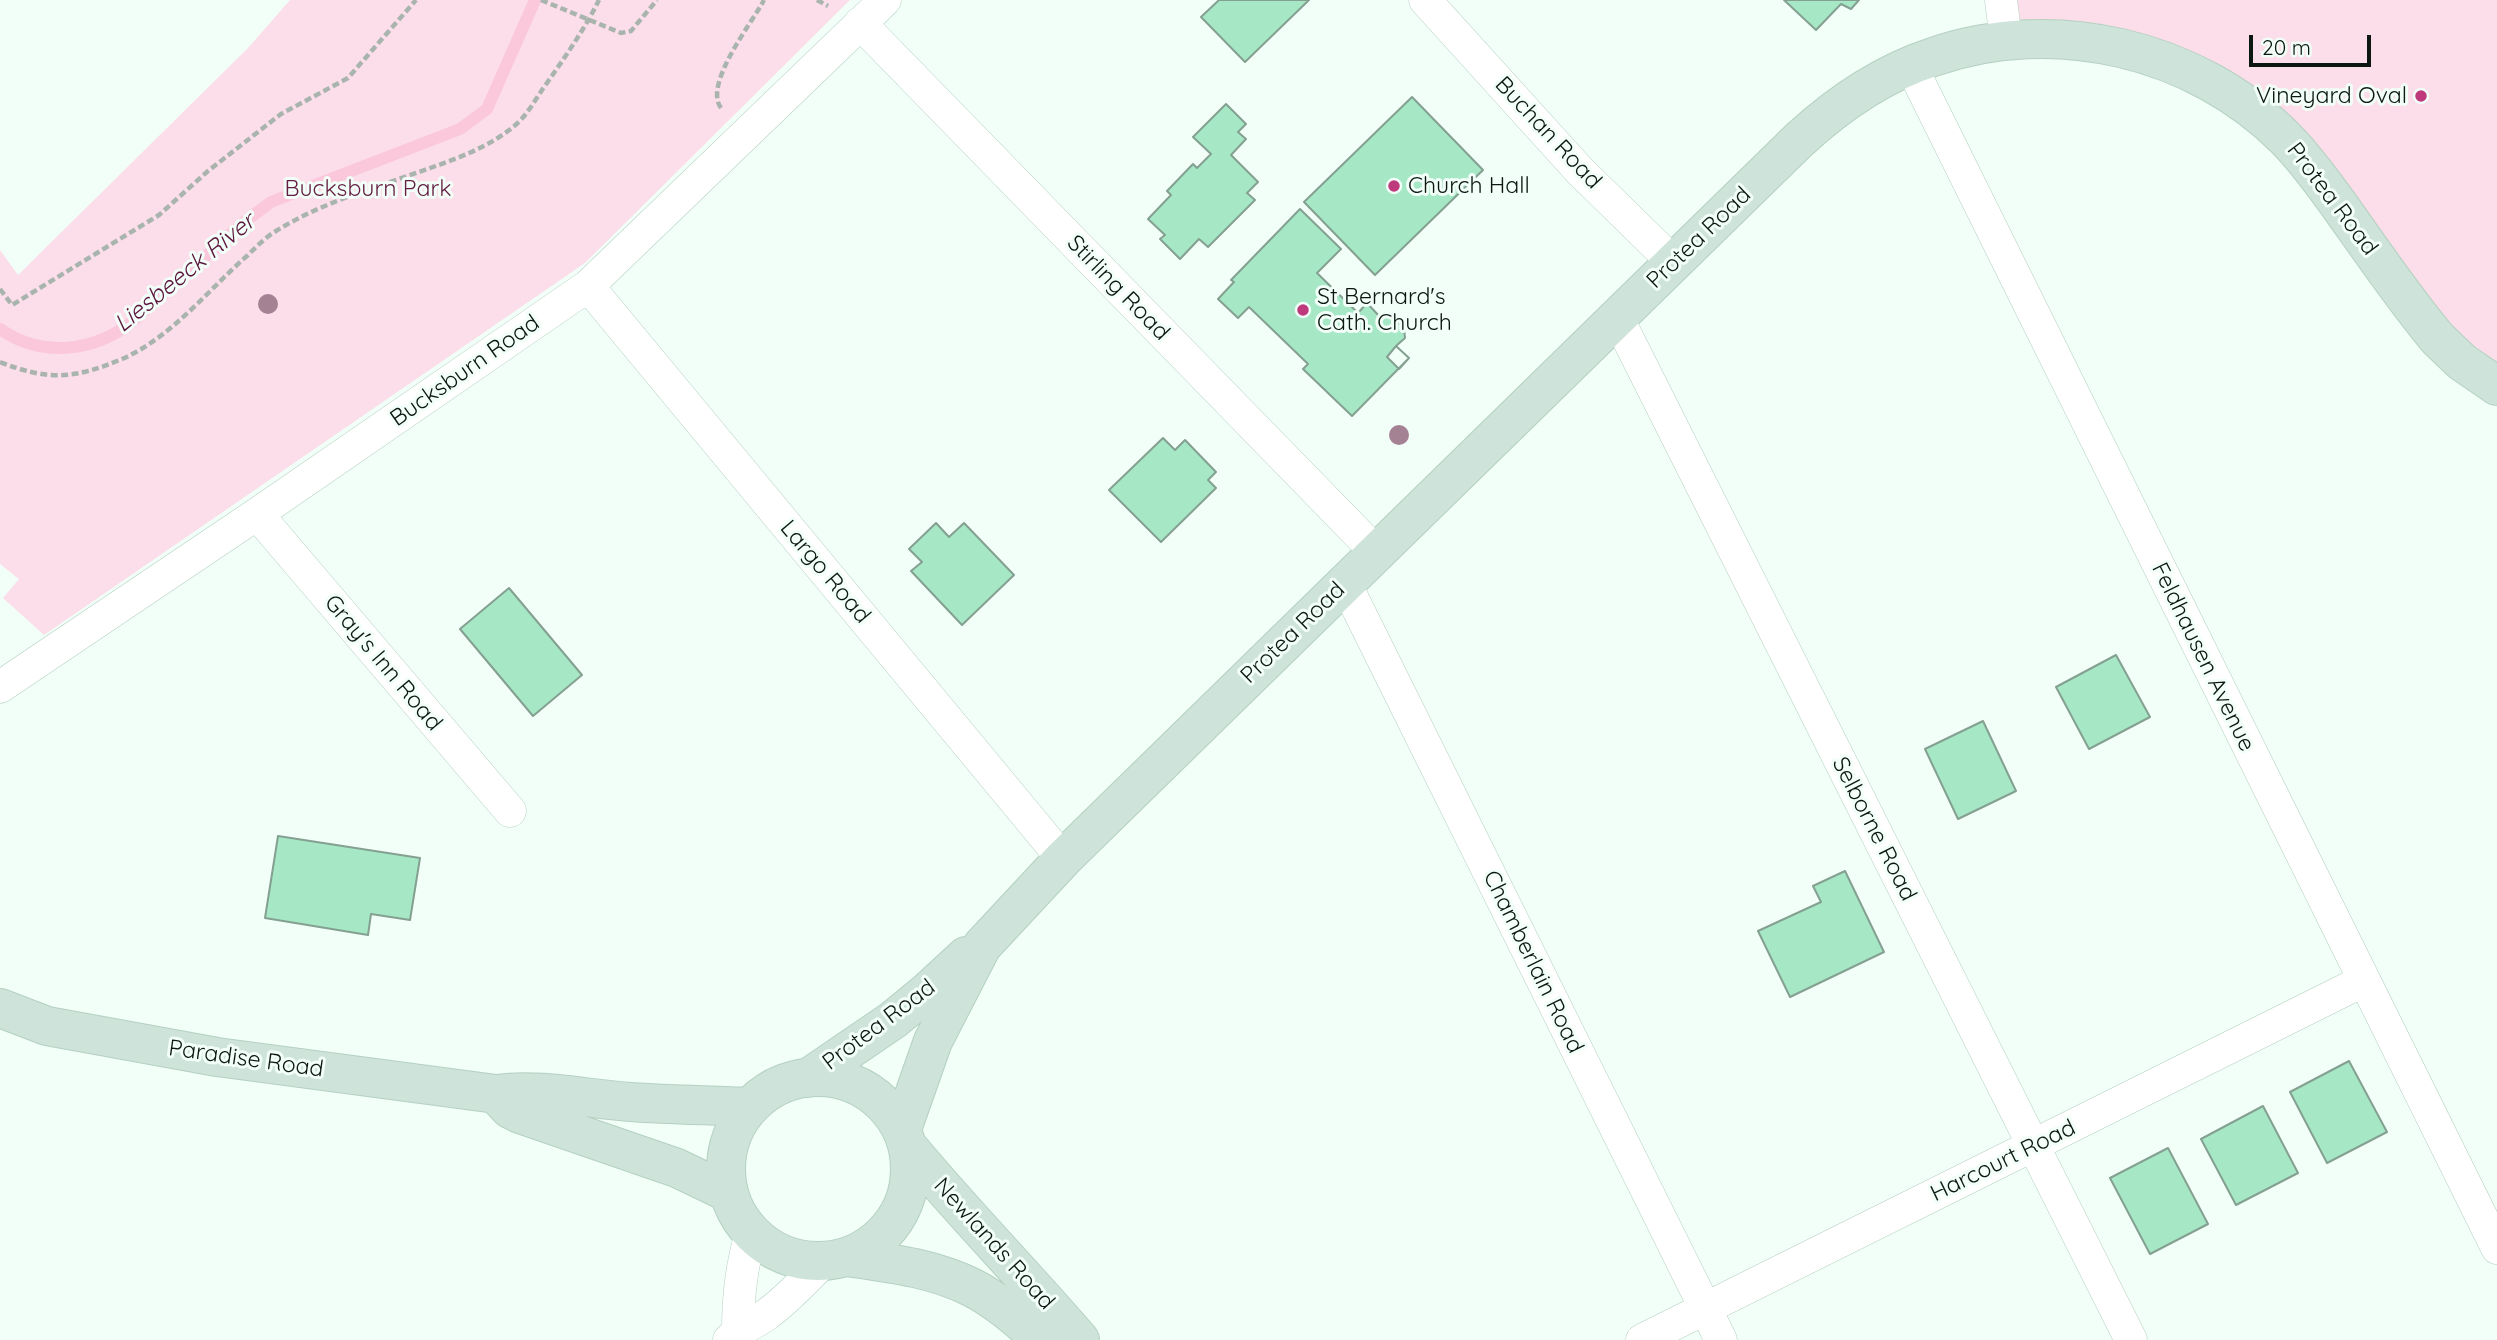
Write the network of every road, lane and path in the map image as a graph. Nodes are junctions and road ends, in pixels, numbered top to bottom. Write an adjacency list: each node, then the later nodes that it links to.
1 (416, 0): 16 (path)
2 (541, 0): 9 (path)
3 (599, 0): 9 (path)
4 (657, 0): 9 (path)
5 (764, 0): 13 (path)
6 (885, 0): 10 (street, Bucksburn Road)
7 (1425, 0): 14 (street, Buchan Road)
8 (2001, 0): 11 (street)
9 (589, 20): 18 (path)
10 (860, 23): 13 (street, Bucksburn Road); 21 (street, Stirling Road)
11 (2006, 41): 12 (main road, Protea Road); 19 (main road, Protea Road)
12 (1910, 65): 14 (main road, Protea Road); 27 (street, Feldhausen Avenue)
13 (744, 135): 15 (street, Bucksburn Road)
14 (1674, 263): 17 (main road, Protea Road)
15 (588, 286): 20 (street, Bucksburn Road); 25 (street, Largo Road)
16 (0, 289)
17 (1617, 317): 21 (main road, Protea Road); 33 (street, Selborne Road)
18 (0, 362)
19 (2497, 386)
20 (257, 514): 23 (street, Bucksburn Road); 24 (street, Gray's Inn Road)
21 (1376, 552): 22 (main road, Protea Road)
22 (1345, 583): 25 (main road, Protea Road); 38 (street, Chamberlain Road)
23 (0, 687)
24 (510, 811)
25 (1063, 859): 26 (main road, Protea Road)
26 (982, 946): 29 (main road, Protea Road); 32 (main road, Protea Road)
27 (2363, 981): 33 (street, Harcourt Road); 36 (street, Feldhausen Avenue)
28 (0, 1008): 30 (main road, Paradise Road)
29 (808, 1078): 31 (main road); 32 (main road)
30 (496, 1094): 31 (main road, Paradise Road); 34 (main road)
31 (751, 1107): 34 (main road)
32 (905, 1139): 37 (main road); 42 (main road, Newlands Road)
33 (2033, 1147): 38 (street, Harcourt Road); 45 (street, Selborne Road)
34 (729, 1193): 35 (main road)
35 (751, 1234): 37 (main road); 40 (street)
36 (2497, 1248)
37 (835, 1260): 39 (street); 41 (main road, Newlands Road)
38 (1706, 1309): 43 (street, Harcourt Road); 44 (street, Chamberlain Road)
39 (772, 1325): 40 (street)
40 (734, 1335)
41 (1042, 1340)
42 (1080, 1340)
43 (1642, 1340)
44 (1721, 1340)
45 (2131, 1340)

